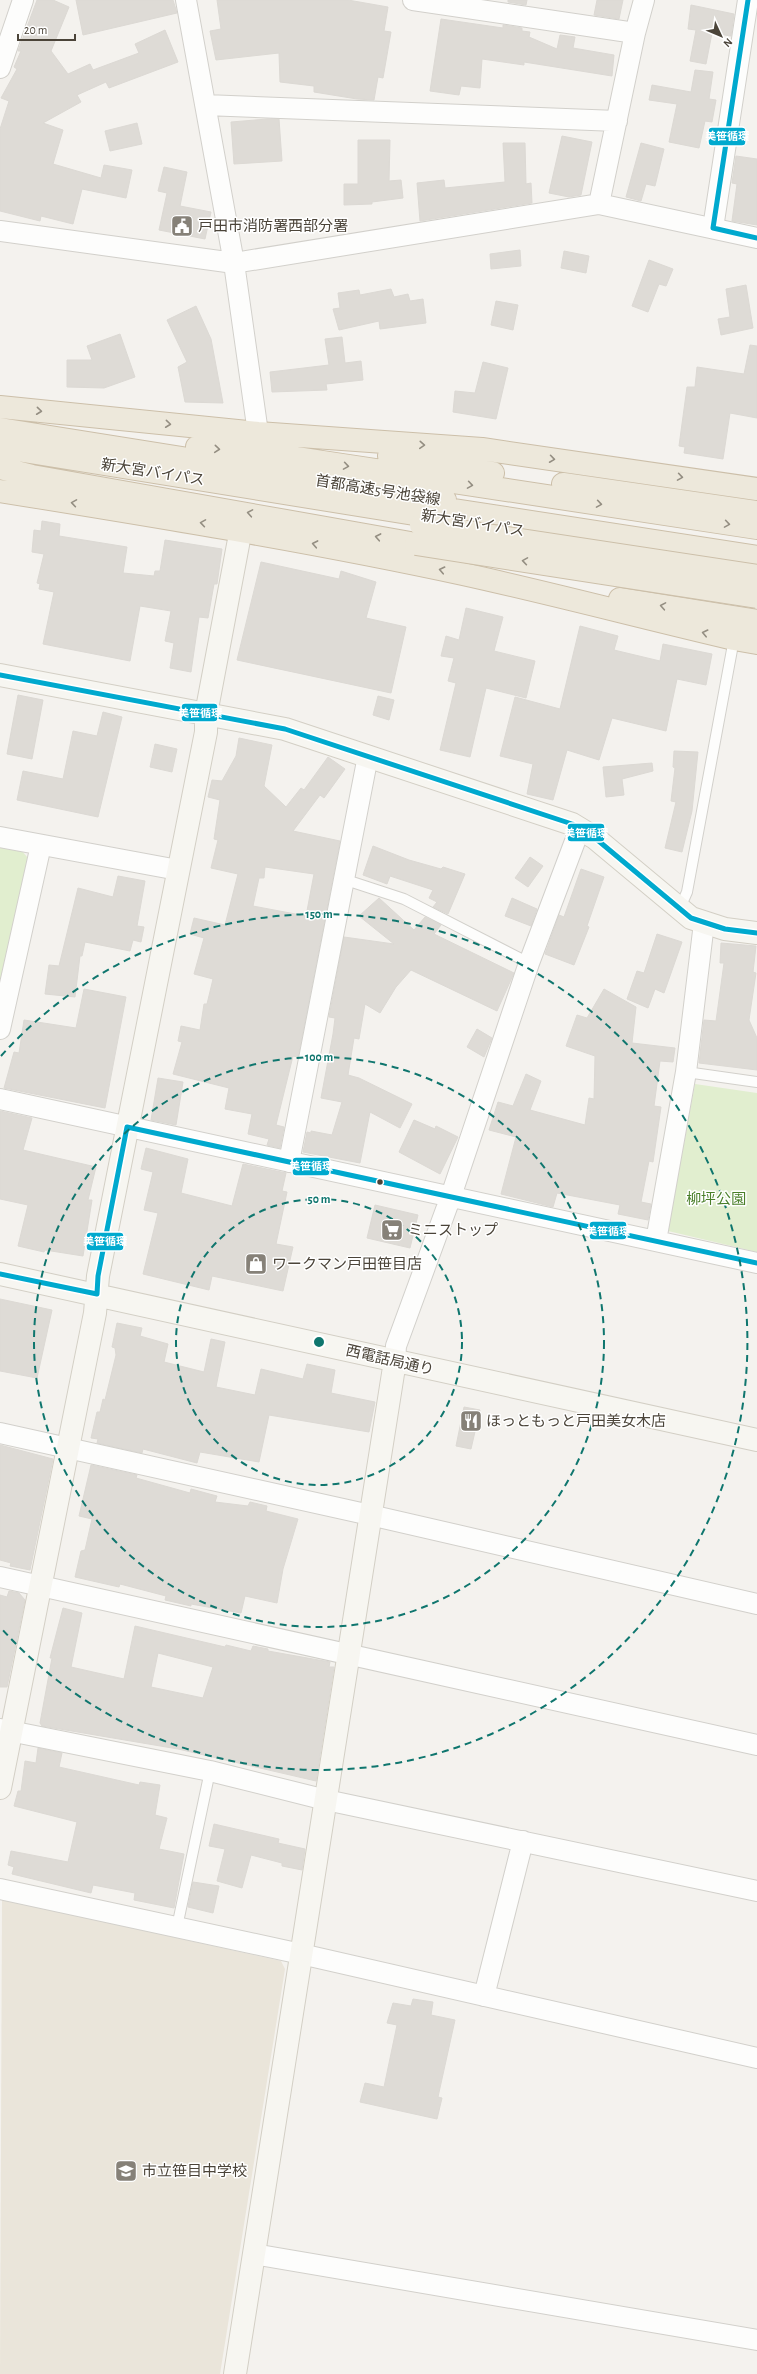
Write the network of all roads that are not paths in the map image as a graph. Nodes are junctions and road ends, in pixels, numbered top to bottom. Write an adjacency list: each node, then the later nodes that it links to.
1 (23, 0): 7 (street)
2 (186, 0): 8 (street)
3 (413, 0): 6 (street)
4 (644, 0): 6 (street)
5 (748, 0): 11 (street)
6 (635, 33): 9 (street)
7 (0, 68)
8 (205, 105): 9 (street); 14 (street)
9 (617, 121): 10 (street)
10 (599, 204): 11 (street); 14 (street)
11 (713, 228): 13 (street)
12 (0, 231): 14 (street)
13 (757, 238)
14 (234, 263): 18 (street)
15 (0, 407): 18 (highway, one-way to 18)
16 (0, 429): 17 (highway, 首都高速5号池袋線)
17 (24, 433): 27 (highway, one-way to 27); 29 (highway, 首都高速5号池袋線)
18 (258, 433): 23 (highway, one-way to 23); 25 (highway)
19 (0, 438): 30 (highway, 新大宮バイパス)
20 (0, 447): 26 (highway, 新大宮バイパス)
21 (0, 460): 33 (highway, 首都高速5号池袋線, bridge)
22 (0, 468): 34 (highway, one-way to 22, bridge)
23 (757, 489)
24 (0, 491): 28 (highway, one-way to 24)
25 (757, 512)
26 (441, 519): 31 (highway, 新大宮バイパス); 35 (highway)
27 (757, 528)
28 (241, 530): 32 (highway, one-way to 28); 40 (street)
29 (757, 548)
30 (757, 557)
31 (757, 567)
32 (464, 575): 36 (highway, one-way to 32); 37 (highway, one-way to 32)
33 (757, 576)
34 (757, 597)
35 (757, 604)
36 (757, 621)
37 (734, 639): 38 (highway); 47 (lane)
38 (757, 643)
39 (0, 674): 40 (street)
40 (206, 714): 41 (street); 45 (street)
41 (368, 756): 42 (street); 46 (street)
42 (580, 828): 47 (street); 50 (street)
43 (0, 837): 44 (street)
44 (41, 845): 45 (street); 51 (street)
45 (178, 870): 55 (street)
46 (343, 880): 50 (lane); 56 (street)
47 (678, 910): 48 (street)
48 (704, 923): 49 (street); 52 (street)
49 (757, 932)
50 (529, 963): 57 (street)
51 (0, 1029)
52 (686, 1072): 53 (lane); 58 (street)
53 (757, 1082)
54 (0, 1099): 55 (street)
55 (127, 1127): 56 (street); 61 (street)
56 (289, 1162): 57 (street)
57 (452, 1196): 58 (street); 62 (street)
58 (656, 1241): 59 (street)
59 (757, 1263)
60 (0, 1274): 61 (street, 西電話局通り)
61 (97, 1294): 62 (street, 西電話局通り); 65 (street)
62 (395, 1361): 64 (street, 西電話局通り); 66 (street)
63 (0, 1433): 65 (street)
64 (757, 1440)
65 (68, 1448): 66 (street); 68 (street)
66 (370, 1515): 69 (street); 70 (street)
67 (0, 1577): 68 (street)
68 (42, 1586): 70 (street); 71 (street)
69 (757, 1604)
70 (347, 1654): 72 (street); 75 (street)
71 (6, 1730): 73 (street); 74 (street)
72 (757, 1745)
73 (210, 1771): 75 (street); 79 (lane)
74 (0, 1788)
75 (326, 1800): 76 (street); 80 (street)
76 (523, 1841): 78 (street); 81 (street)
77 (0, 1889): 79 (street)
78 (757, 1891)
79 (177, 1927): 80 (street)
80 (301, 1954): 81 (street); 83 (street)
81 (484, 1996): 82 (street)
82 (757, 2058)
83 (254, 2254): 84 (street); 85 (street)
84 (757, 2340)
85 (235, 2374)

